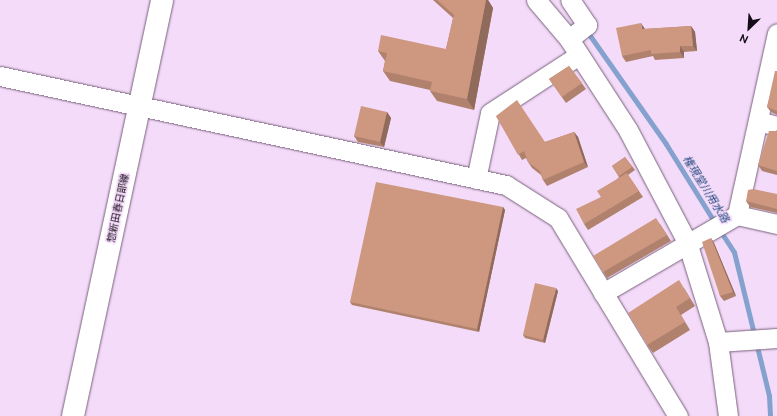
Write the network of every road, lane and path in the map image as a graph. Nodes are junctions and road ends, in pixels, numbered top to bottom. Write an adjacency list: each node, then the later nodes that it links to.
1 (162, 0): 8 (main road, 惣新田春日部線)
2 (536, 0): 5 (street)
3 (570, 0): 5 (street)
4 (777, 33): 9 (street)
5 (569, 39): 6 (street)
6 (579, 55): 11 (street); 14 (street)
7 (0, 76): 8 (street)
8 (139, 107): 11 (street); 18 (main road, 惣新田春日部線)
9 (758, 121): 10 (street); 12 (street)
10 (777, 126)
11 (476, 179): 15 (street)
12 (737, 215): 13 (street); 14 (street)
13 (777, 224)
14 (687, 242): 15 (street); 17 (street)
15 (603, 293): 19 (street)
16 (777, 338): 17 (street)
17 (718, 342): 20 (street)
18 (73, 416)
19 (678, 416)
20 (728, 416)

